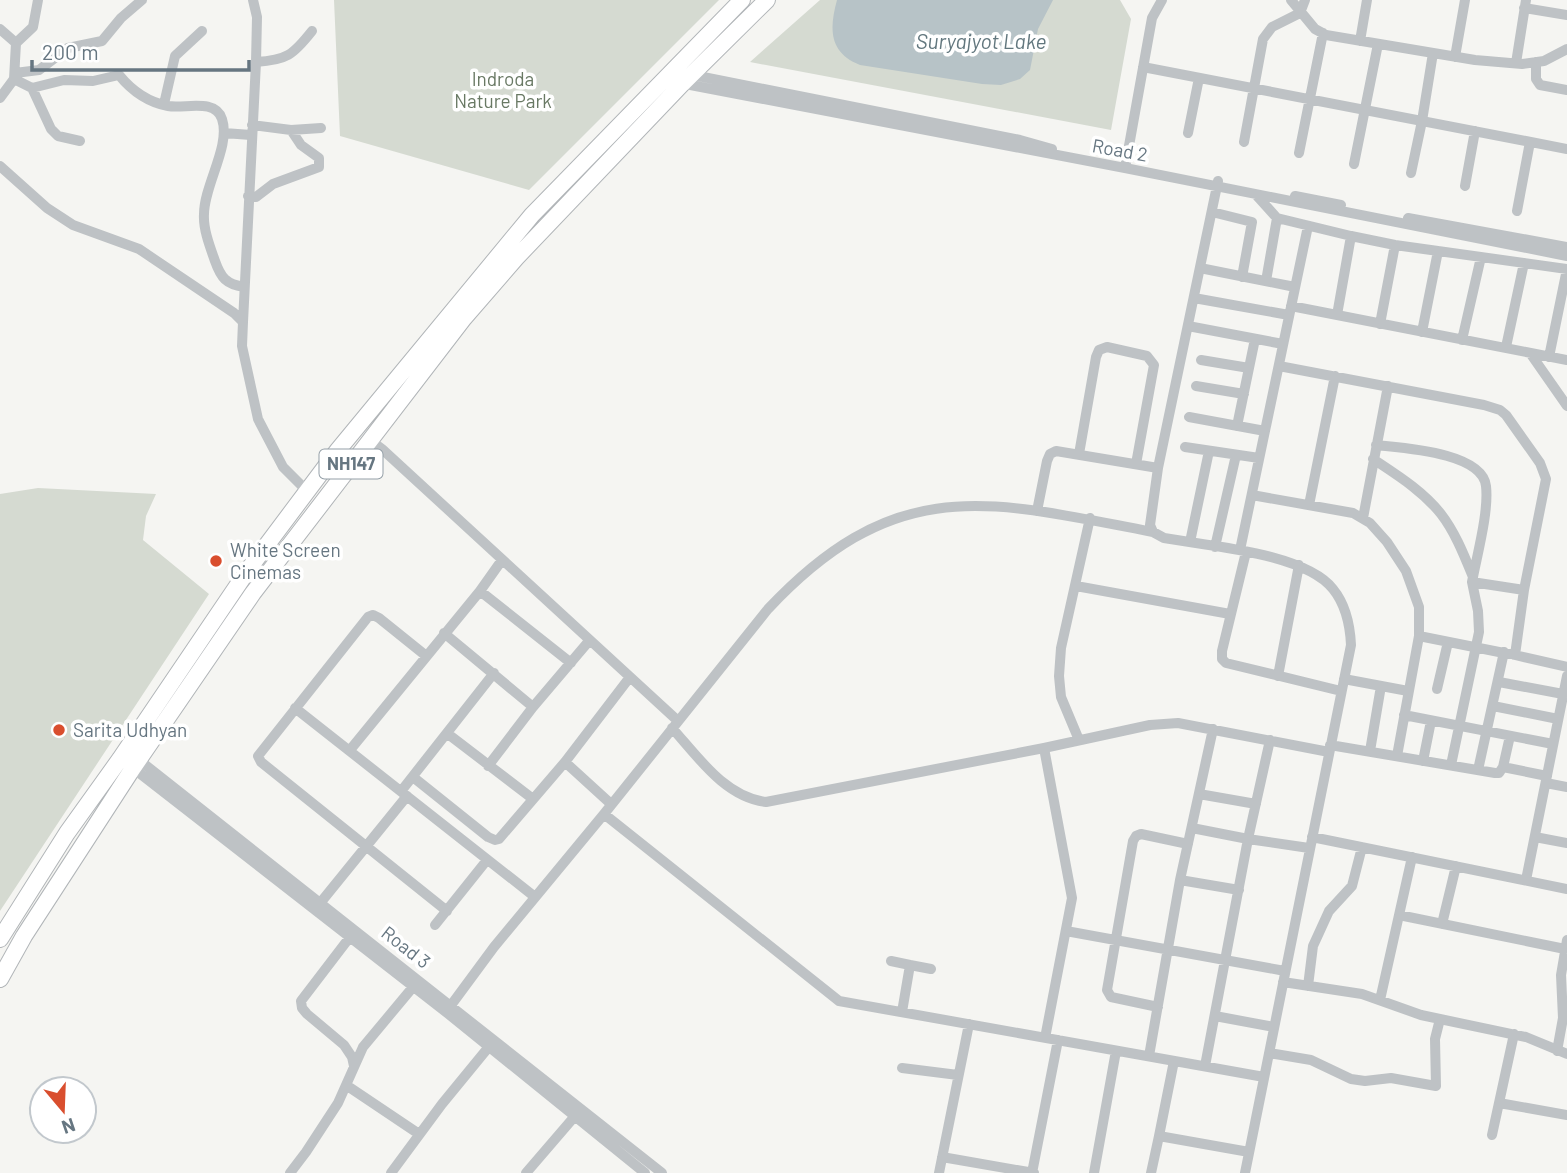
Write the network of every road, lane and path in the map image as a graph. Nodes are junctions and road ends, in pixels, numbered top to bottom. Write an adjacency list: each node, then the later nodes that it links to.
1 (38, 0): 2 (street); 20 (street)
2 (43, 0)
3 (142, 0): 29 (street)
4 (253, 0): 25 (street)
5 (743, 0): 30 (highway, NH147)
6 (767, 0): 30 (highway, NH147)
7 (1162, 0): 28 (street)
8 (1291, 0): 13 (street)
9 (1305, 0): 13 (street)
10 (1367, 0): 19 (street)
11 (1465, 0): 24 (street)
12 (1525, 4): 14 (street); 27 (street)
13 (1300, 13): 18 (street); 33 (street)
14 (1567, 15)
15 (0, 29): 20 (street)
16 (202, 31): 37 (street)
17 (312, 31): 25 (street)
18 (1322, 33): 19 (street); 36 (street)
19 (1360, 41): 21 (street)
20 (16, 43): 29 (street)
21 (1378, 44): 23 (street); 38 (street)
22 (1567, 49): 26 (street)
23 (1433, 53): 24 (street); 39 (street)
24 (1455, 57): 27 (street)
25 (256, 62): 41 (street)
26 (1536, 62): 27 (street); 34 (street)
27 (1516, 63)
28 (1143, 67): 31 (street); 52 (street)
29 (14, 76): 32 (street); 35 (street)
30 (679, 76): 52 (street, Road 2); 100 (highway, NH147); 111 (highway, NH147)
31 (1199, 78): 33 (street); 45 (street)
32 (32, 88): 37 (street); 46 (street)
33 (1254, 89): 36 (street); 47 (street)
34 (1567, 90)
35 (0, 98)
36 (1310, 99): 38 (street); 50 (street)
37 (164, 104): 44 (street)
38 (1365, 110): 39 (street); 51 (street)
39 (1422, 121): 43 (street); 54 (street)
40 (321, 128): 42 (street)
41 (252, 130): 42 (street); 44 (street); 57 (street)
42 (291, 130): 57 (street)
43 (1475, 131): 48 (street); 56 (street)
44 (223, 133): 73 (street)
45 (1188, 133)
46 (80, 141)
47 (1244, 142)
48 (1530, 142): 49 (street); 59 (street)
49 (1567, 149)
50 (1299, 153)
51 (1353, 164)
52 (1126, 165): 55 (street, Road 2)
53 (0, 166): 78 (street)
54 (1411, 173)
55 (1218, 184): 58 (street, Road 2); 60 (street); 65 (street, Road 2)
56 (1465, 186)
57 (248, 196): 73 (street)
58 (1257, 196): 61 (street); 67 (street, Road 2)
59 (1517, 211)
60 (1212, 212): 70 (street); 71 (street)
61 (1277, 218): 62 (street); 72 (street)
62 (1308, 226): 63 (street); 74 (street)
63 (1351, 236): 64 (street); 77 (street)
64 (1395, 245): 66 (street); 79 (street)
65 (1567, 247)
66 (1438, 251): 68 (street); 81 (street)
67 (1567, 256)
68 (1481, 257): 69 (street); 83 (street)
69 (1524, 263): 85 (street); 87 (street)
70 (1200, 268): 71 (street); 75 (street)
71 (1242, 276): 72 (street)
72 (1266, 281): 74 (street)
73 (244, 287): 78 (street)
74 (1295, 287): 76 (street)
75 (1194, 298): 76 (street); 80 (street)
76 (1290, 311): 77 (street); 84 (street)
77 (1337, 315): 79 (street)
78 (243, 322): 111 (street)
79 (1380, 324): 81 (street)
80 (1188, 326): 82 (street); 109 (street)
81 (1422, 332): 83 (street)
82 (1255, 339): 84 (street); 91 (street)
83 (1462, 340): 85 (street)
84 (1283, 344): 90 (street)
85 (1506, 347): 86 (street)
86 (1530, 353): 87 (street); 96 (street)
87 (1549, 357): 89 (street)
88 (1201, 360): 91 (street)
89 (1567, 360)
90 (1279, 366): 92 (street); 99 (street)
91 (1249, 368): 95 (street)
92 (1335, 376): 94 (street); 112 (street)
93 (1196, 386): 95 (street)
94 (1388, 386): 101 (street); 125 (street)
95 (1244, 394): 98 (street)
96 (1567, 406)
97 (1189, 417): 98 (street)
98 (1237, 426): 99 (street)
99 (1265, 431): 106 (street)
100 (370, 440): 114 (highway, NH147); 121 (street)
101 (1376, 445): 107 (street); 123 (street)
102 (1185, 447): 103 (street)
103 (1209, 451): 105 (street); 118 (street)
104 (1079, 454): 108 (street); 108 (street); 113 (street)
105 (1236, 454): 106 (street); 119 (street)
106 (1259, 458): 110 (street)
107 (1373, 459): 115 (street); 123 (street)
108 (1136, 464): 109 (street)
109 (1158, 468): 117 (street)
110 (1252, 495): 112 (street); 120 (street)
111 (303, 496): 114 (highway); 168 (highway, NH147)
112 (1310, 505): 115 (street)
113 (1037, 511): 116 (street); 154 (street)
114 (314, 513): 168 (highway, NH147)
115 (1363, 518): 129 (street)
116 (1090, 519): 117 (street); 124 (street)
117 (1153, 532): 118 (street)
118 (1190, 542): 119 (street)
119 (1216, 547): 120 (street)
120 (1243, 551): 122 (street); 127 (street)
121 (502, 560): 126 (street); 130 (street)
122 (1299, 565): 138 (street); 141 (street)
123 (1473, 580): 125 (street); 132 (street)
124 (1076, 586): 127 (street); 160 (street)
125 (1524, 590): 133 (street)
126 (480, 591): 128 (street); 135 (street)
127 (1230, 614): 138 (street)
128 (444, 633): 134 (street); 137 (street)
129 (1419, 636): 131 (street); 146 (street)
130 (589, 641): 135 (street); 140 (street)
131 (1448, 642): 132 (street); 144 (street)
132 (1475, 647): 133 (street); 155 (street)
133 (1509, 654): 136 (street); 142 (street)
134 (425, 655): 150 (street); 165 (street)
135 (571, 663): 149 (street)
136 (1567, 667)
137 (494, 673): 149 (street); 158 (street)
138 (1278, 676): 145 (street)
139 (1567, 676): 147 (street)
140 (630, 677): 154 (street); 170 (street)
141 (1344, 678): 143 (street); 145 (street)
142 (1499, 682): 147 (street); 148 (street)
143 (1381, 686): 146 (street); 166 (street)
144 (1437, 689)
145 (1341, 691): 164 (street)
146 (1408, 691): 151 (street)
147 (1563, 694): 152 (street)
148 (1493, 706): 152 (street); 157 (street)
149 (533, 707): 172 (street)
150 (295, 708): 165 (street); 190 (street)
151 (1404, 715): 153 (street); 167 (street)
152 (1559, 719): 162 (street)
153 (1431, 721): 155 (street); 169 (street)
154 (675, 724): 163 (street); 181 (street)
155 (1460, 726): 157 (street); 171 (street)
156 (1213, 729): 160 (street); 161 (street); 179 (street)
157 (1486, 731): 159 (street); 174 (street)
158 (448, 734): 172 (street); 175 (street)
159 (1510, 736): 162 (street); 173 (street)
160 (1079, 740): 163 (street)
161 (1270, 740): 164 (street); 182 (street)
162 (1553, 744): 176 (street)
163 (1044, 748): 205 (street)
164 (1329, 748): 166 (street); 187 (street)
165 (350, 750): 178 (street)
166 (1370, 751): 167 (street)
167 (1396, 756): 169 (street)
168 (129, 759): 200 (street, Road 3); 206 (street, Road 3); 207 (highway, NH147); 216 (highway, NH147)
169 (1423, 761): 171 (street)
170 (565, 762): 180 (street); 181 (street)
171 (1451, 765): 174 (street)
172 (488, 766): 180 (street)
173 (1503, 767): 174 (street); 176 (street)
174 (1478, 770)
175 (413, 777): 178 (street); 180 (street)
176 (1546, 779): 177 (street); 185 (street)
177 (1567, 787)
178 (404, 793): 190 (street); 193 (street)
179 (1199, 794): 182 (street); 184 (street)
180 (533, 799)
181 (611, 804): 183 (street)
182 (1256, 804): 186 (street)
183 (604, 814): 199 (street); 223 (street)
184 (1192, 828): 186 (street); 189 (street)
185 (1535, 837): 188 (street); 196 (street)
186 (1248, 839): 187 (street); 198 (street)
187 (1310, 843): 191 (street); 215 (street)
188 (1567, 843)
189 (1188, 844): 195 (street); 208 (street)
190 (366, 846): 200 (street); 201 (street)
191 (1362, 847): 192 (street); 218 (street)
192 (1412, 857): 194 (street); 202 (street)
193 (487, 860): 199 (street); 201 (street)
194 (1456, 866): 196 (street); 203 (street)
195 (1180, 880): 198 (street); 210 (street)
196 (1526, 880): 197 (street)
197 (1567, 889)
198 (1239, 890): 211 (street)
199 (535, 897): 222 (street)
200 (321, 902): 206 (street, Road 3)
201 (447, 911): 204 (street)
202 (1399, 915): 203 (street); 220 (street)
203 (1442, 924): 209 (street)
204 (435, 925)
205 (1066, 931): 208 (street); 229 (street)
206 (353, 933): 219 (street, Road 3); 222 (street, Road 3); 237 (street)
207 (0, 939)
208 (1117, 939): 210 (street); 221 (street)
209 (1566, 945): 217 (street)
210 (1168, 948): 211 (street); 221 (street)
211 (1226, 959): 215 (street); 224 (street)
212 (891, 961): 213 (street)
213 (910, 965): 214 (street); 223 (street)
214 (931, 969)
215 (1284, 976): 218 (street); 227 (street)
216 (0, 979)
217 (1564, 983): 233 (street)
218 (1308, 986): 220 (street)
219 (413, 987): 222 (street, Road 3); 237 (street)
220 (1380, 1000): 225 (street)
221 (1158, 1007): 235 (street)
222 (449, 1009): 231 (street, Road 3)
223 (902, 1012): 226 (street)
224 (1215, 1016): 227 (street); 238 (street)
225 (1440, 1019): 228 (street); 234 (street)
226 (969, 1024): 229 (street); 240 (street)
227 (1274, 1027): 234 (street)
228 (1514, 1034): 233 (street); 243 (street)
229 (1045, 1038): 230 (street)
230 (1058, 1040): 232 (street); 257 (street)
231 (492, 1043): 245 (street, Road 3); 246 (street); 255 (street, Road 3)
232 (1116, 1051): 235 (street); 258 (street)
233 (1562, 1052)
234 (1269, 1053): 241 (street)
235 (1149, 1056): 236 (street)
236 (1174, 1061): 238 (street); 248 (street)
237 (354, 1066): 242 (street)
238 (1205, 1066): 241 (street)
239 (902, 1068): 240 (street)
240 (958, 1075): 250 (street)
241 (1264, 1077): 249 (street)
242 (346, 1085): 246 (street); 251 (street)
243 (1499, 1103): 244 (street); 247 (street)
244 (1567, 1115)
245 (575, 1116): 253 (street); 254 (street, Road 3)
246 (419, 1134): 252 (street)
247 (1492, 1135)
248 (1158, 1136): 249 (street); 259 (street)
249 (1249, 1152): 260 (street)
250 (942, 1157): 256 (street); 257 (street)
251 (290, 1173)
252 (391, 1173)
253 (526, 1173)
254 (645, 1173)
255 (662, 1173)
256 (939, 1173)
257 (1033, 1173)
258 (1094, 1173)
259 (1151, 1173)
260 (1245, 1173)

